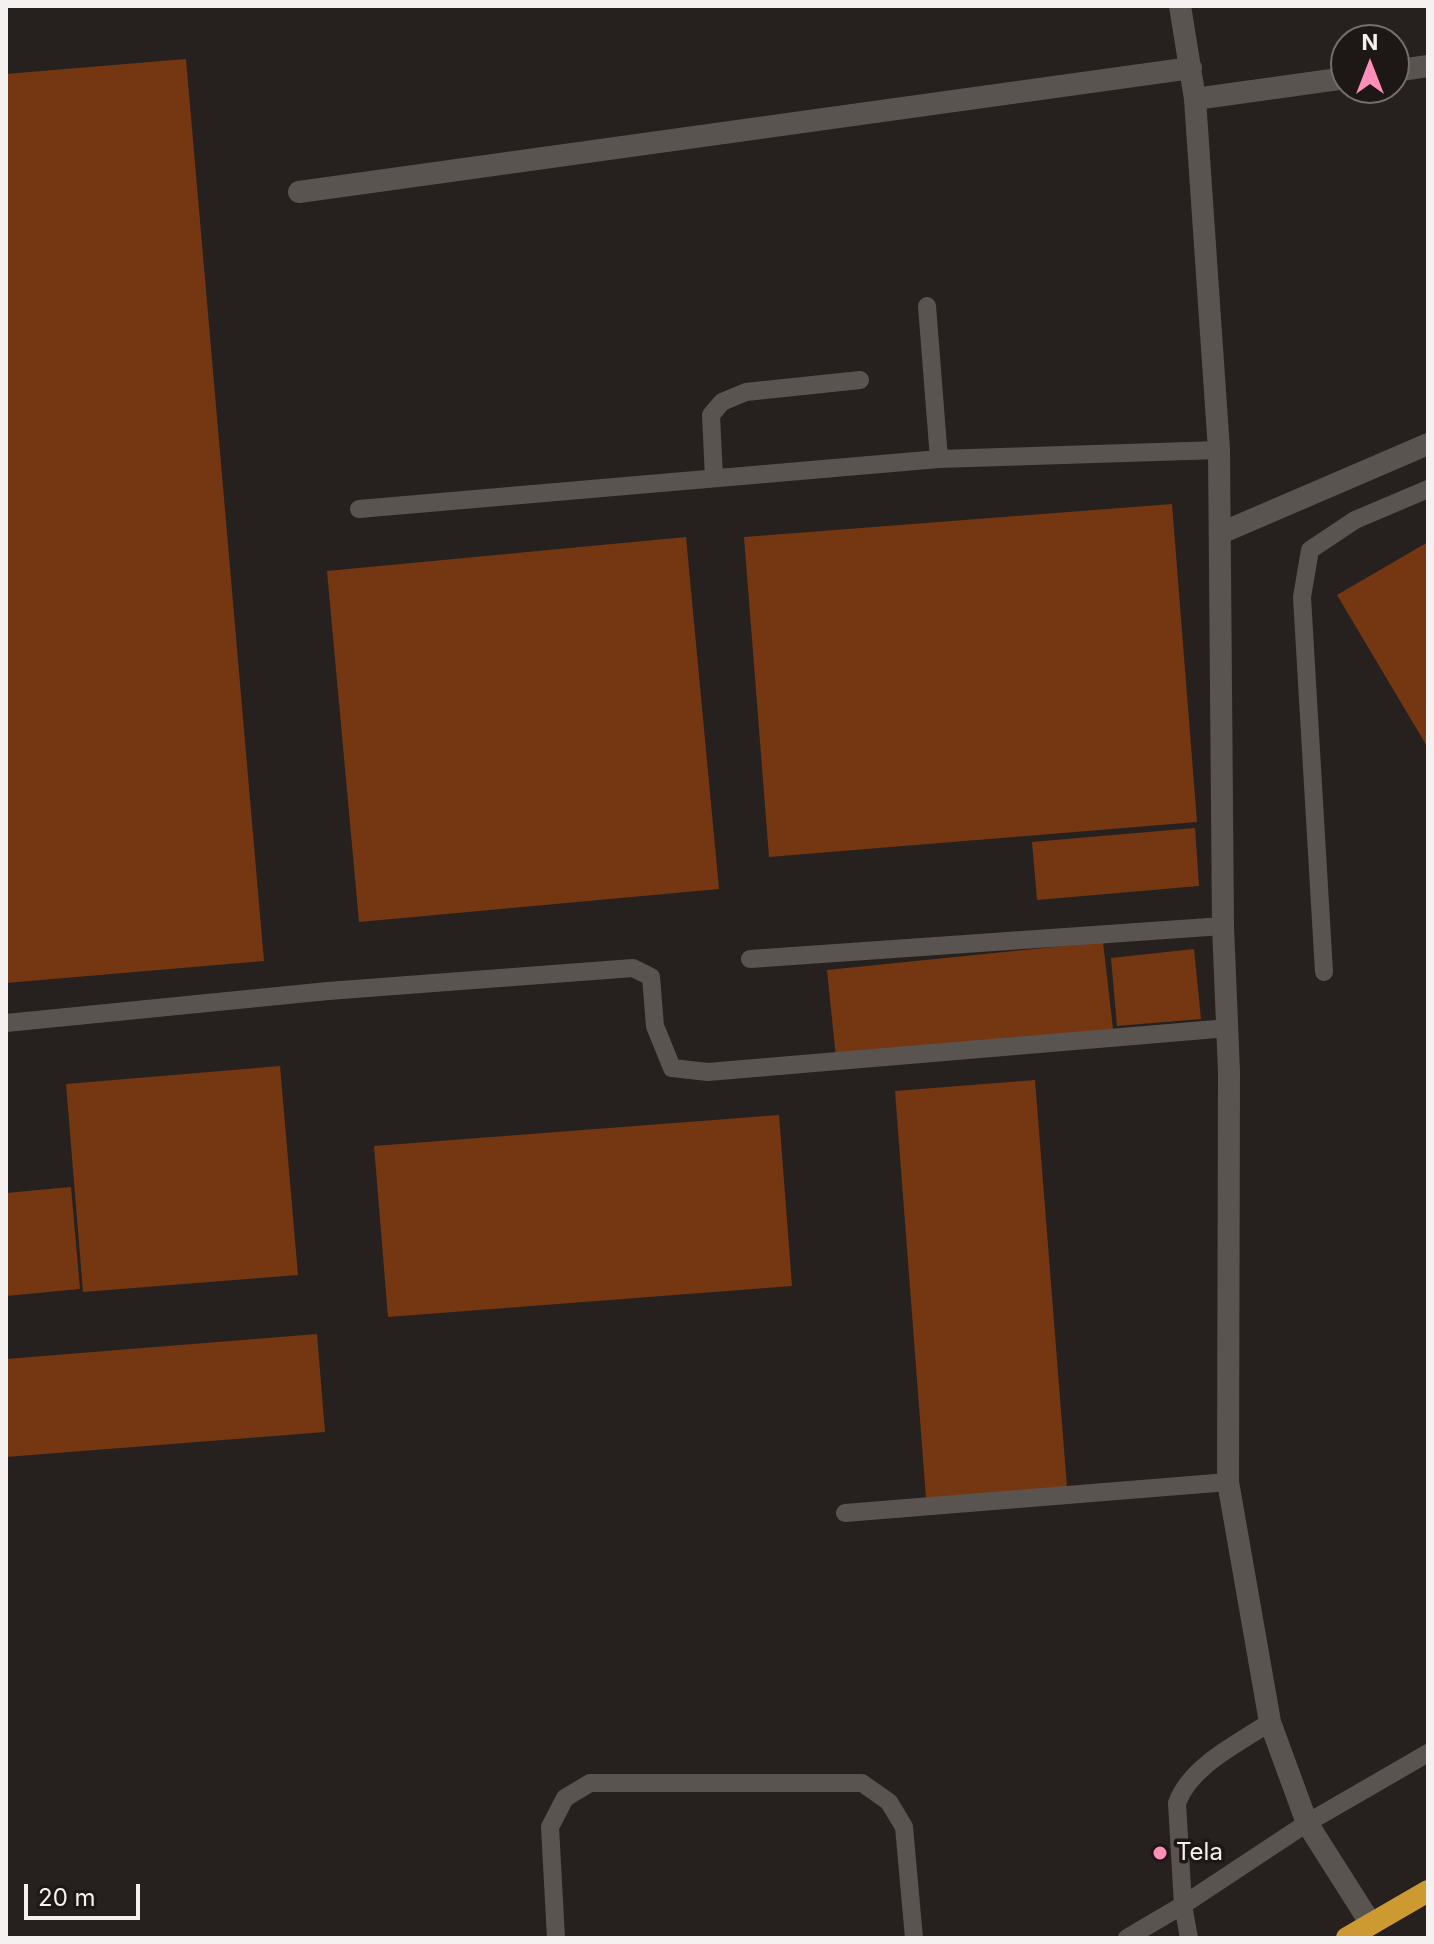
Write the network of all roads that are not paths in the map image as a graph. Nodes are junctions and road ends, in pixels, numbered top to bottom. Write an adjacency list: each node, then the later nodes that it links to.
1 (1180, 6): 2 (street)
2 (1191, 68): 4 (street); 5 (street)
3 (1330, 80): 4 (street)
4 (1195, 99): 9 (street)
5 (299, 192)
6 (927, 306): 10 (lane)
7 (860, 380): 11 (lane)
8 (1428, 444): 14 (street)
9 (1219, 450): 10 (lane); 14 (street)
10 (939, 459): 11 (lane)
11 (714, 478): 13 (lane)
12 (1428, 489): 17 (lane)
13 (359, 509)
14 (1221, 533): 15 (street)
15 (1223, 926): 16 (lane); 19 (street)
16 (750, 959)
17 (1324, 972)
18 (6, 1023): 19 (lane)
19 (1228, 1028): 20 (street)
20 (1228, 1482): 21 (lane); 22 (street)
21 (845, 1513)
22 (1270, 1722): 24 (street); 26 (lane)
23 (1428, 1753): 24 (lane)
24 (1307, 1823): 26 (lane); 27 (street)
25 (1428, 1891): 27 (highway)
26 (1183, 1905): 30 (lane); 31 (lane)
27 (1371, 1924): 32 (highway)
28 (556, 1938): 29 (lane)
29 (914, 1938)
30 (1127, 1938)
31 (1189, 1938)
32 (1347, 1938)

